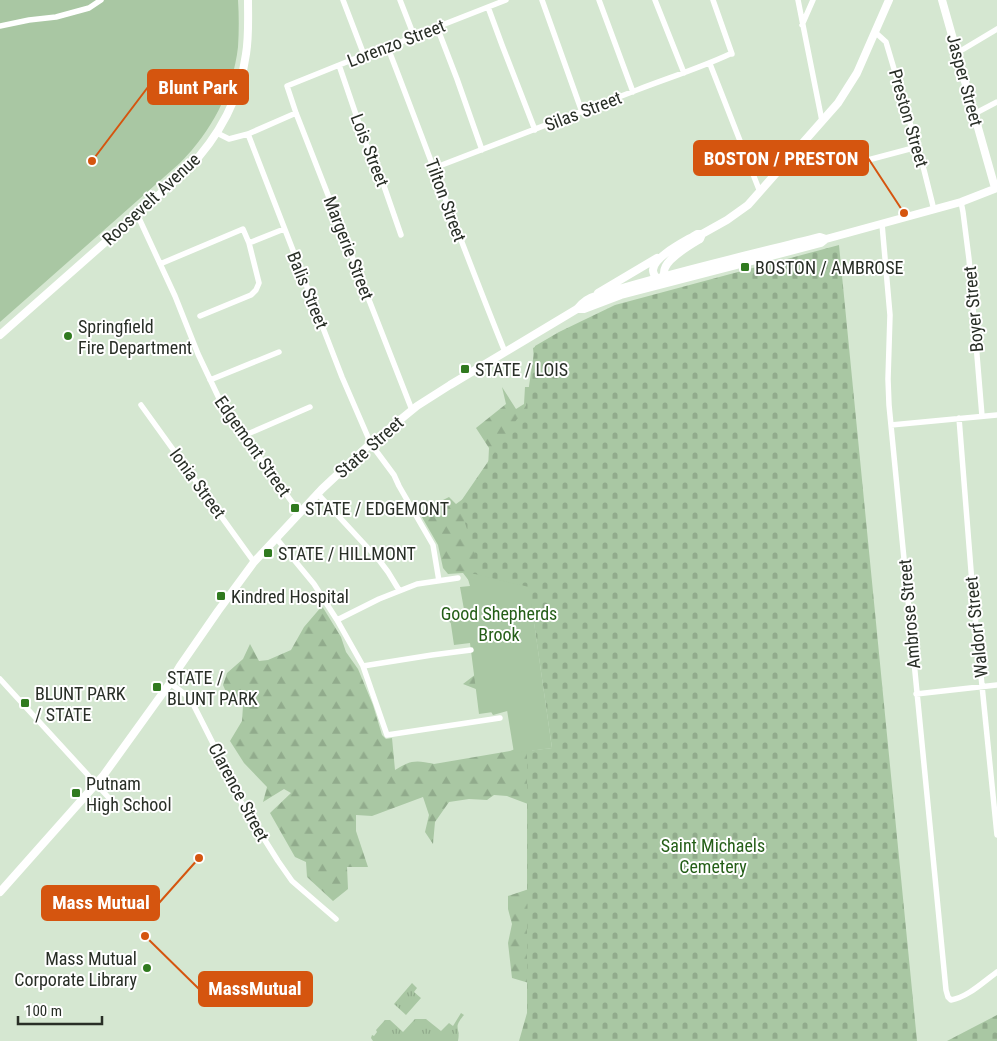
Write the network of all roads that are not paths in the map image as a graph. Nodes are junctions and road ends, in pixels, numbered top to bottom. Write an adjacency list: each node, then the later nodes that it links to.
1 (101, 0): 16 (street)
2 (248, 0): 35 (main road, Roosevelt Avenue)
3 (343, 0): 23 (street)
4 (400, 0): 20 (street)
5 (506, 0): 14 (street, Lorenzo Street)
6 (542, 0): 30 (street)
7 (599, 0): 28 (street)
8 (655, 0): 26 (street)
9 (713, 0): 24 (street, Silas Street)
10 (798, 0): 15 (street)
11 (813, 0): 15 (street)
12 (888, 0): 19 (main road)
13 (942, 0): 22 (main road, Jasper Street)
14 (488, 7): 17 (street, Lorenzo Street); 34 (street)
15 (802, 24): 33 (street)
16 (0, 26)
17 (437, 27): 20 (street, Lorenzo Street); 38 (street)
18 (997, 29): 22 (street)
19 (875, 32): 33 (main road); 37 (street, Preston Street)
20 (414, 36): 21 (street, Lorenzo Street)
21 (388, 48): 23 (street, Lorenzo Street); 40 (street, Tilton Street)
22 (957, 53): 32 (main road, Jasper Street)
23 (364, 54): 25 (street, Lorenzo Street)
24 (710, 64): 26 (street, Silas Street); 42 (street)
25 (339, 65): 27 (street, Lorenzo Street); 49 (street, Lois Street)
26 (684, 73): 28 (street, Silas Street)
27 (287, 86): 31 (street, Margerie Street)
28 (633, 92): 30 (street, Silas Street)
29 (997, 102): 32 (street)
30 (582, 112): 34 (street, Silas Street)
31 (296, 113): 36 (street); 63 (street, Margerie Street)
32 (974, 114): 41 (main road, Jasper Street)
33 (822, 121): 39 (main road)
34 (535, 130): 38 (street, Silas Street)
35 (217, 133): 36 (street); 45 (main road, Roosevelt Avenue)
36 (248, 134): 47 (street, Balis Street)
37 (917, 147): 39 (street); 44 (street, Preston Street)
38 (482, 150): 40 (street, Silas Street)
39 (788, 161): 42 (main road)
40 (434, 168): 59 (street, Tilton Street)
41 (996, 188): 43 (main road)
42 (760, 192): 48 (main road)
43 (961, 202): 44 (main road); 65 (street, Boyer Street)
44 (934, 210): 46 (main road)
45 (137, 214): 52 (street, Edgemont Street); 57 (main road, Roosevelt Avenue)
46 (882, 224): 53 (main road); 67 (street, Ambrose Street)
47 (284, 229): 50 (street); 69 (street, Balis Street)
48 (702, 234): 51 (main road); 53 (main road)
49 (401, 235)
50 (249, 243): 52 (street); 56 (street)
51 (663, 255): 53 (main road); 54 (main road)
52 (160, 264): 60 (street, Edgemont Street)
53 (661, 281): 54 (main road, State Street); 55 (main road, State Street)
54 (595, 296): 55 (main road, State Street)
55 (577, 309): 59 (main road, State Street)
56 (200, 316)
57 (0, 334)
58 (279, 352): 60 (street)
59 (505, 352): 63 (main road, State Street)
60 (210, 380): 68 (street, Edgemont Street)
61 (141, 405): 73 (street, Ionia Street)
62 (310, 407): 68 (street)
63 (412, 410): 69 (main road, State Street)
64 (997, 415): 65 (street)
65 (982, 416): 66 (street)
66 (959, 418): 67 (street); 83 (street, Waldorf Street)
67 (891, 424): 84 (street, Ambrose Street)
68 (244, 436): 71 (street, Edgemont Street)
69 (371, 444): 70 (main road, State Street); 75 (street, Balis Street)
70 (317, 493): 71 (main road, State Street); 76 (street)
71 (300, 513): 72 (main road, State Street)
72 (276, 538): 73 (main road, State Street); 77 (street)
73 (254, 562): 81 (main road, State Street)
74 (458, 578): 75 (street)
75 (439, 581): 76 (street)
76 (399, 590): 77 (street)
77 (337, 620): 79 (street)
78 (471, 650): 79 (street)
79 (363, 666): 85 (street)
80 (0, 679): 86 (street)
81 (170, 682): 86 (main road, State Street); 90 (street, Clarence Street)
82 (997, 685): 83 (street)
83 (982, 686): 84 (street); 88 (street, Waldorf Street)
84 (916, 694): 91 (street, Ambrose Street)
85 (500, 718)
86 (96, 784): 87 (street); 89 (main road, State Street)
87 (110, 798)
88 (997, 835)
89 (0, 892)
90 (336, 919)
91 (997, 972)

